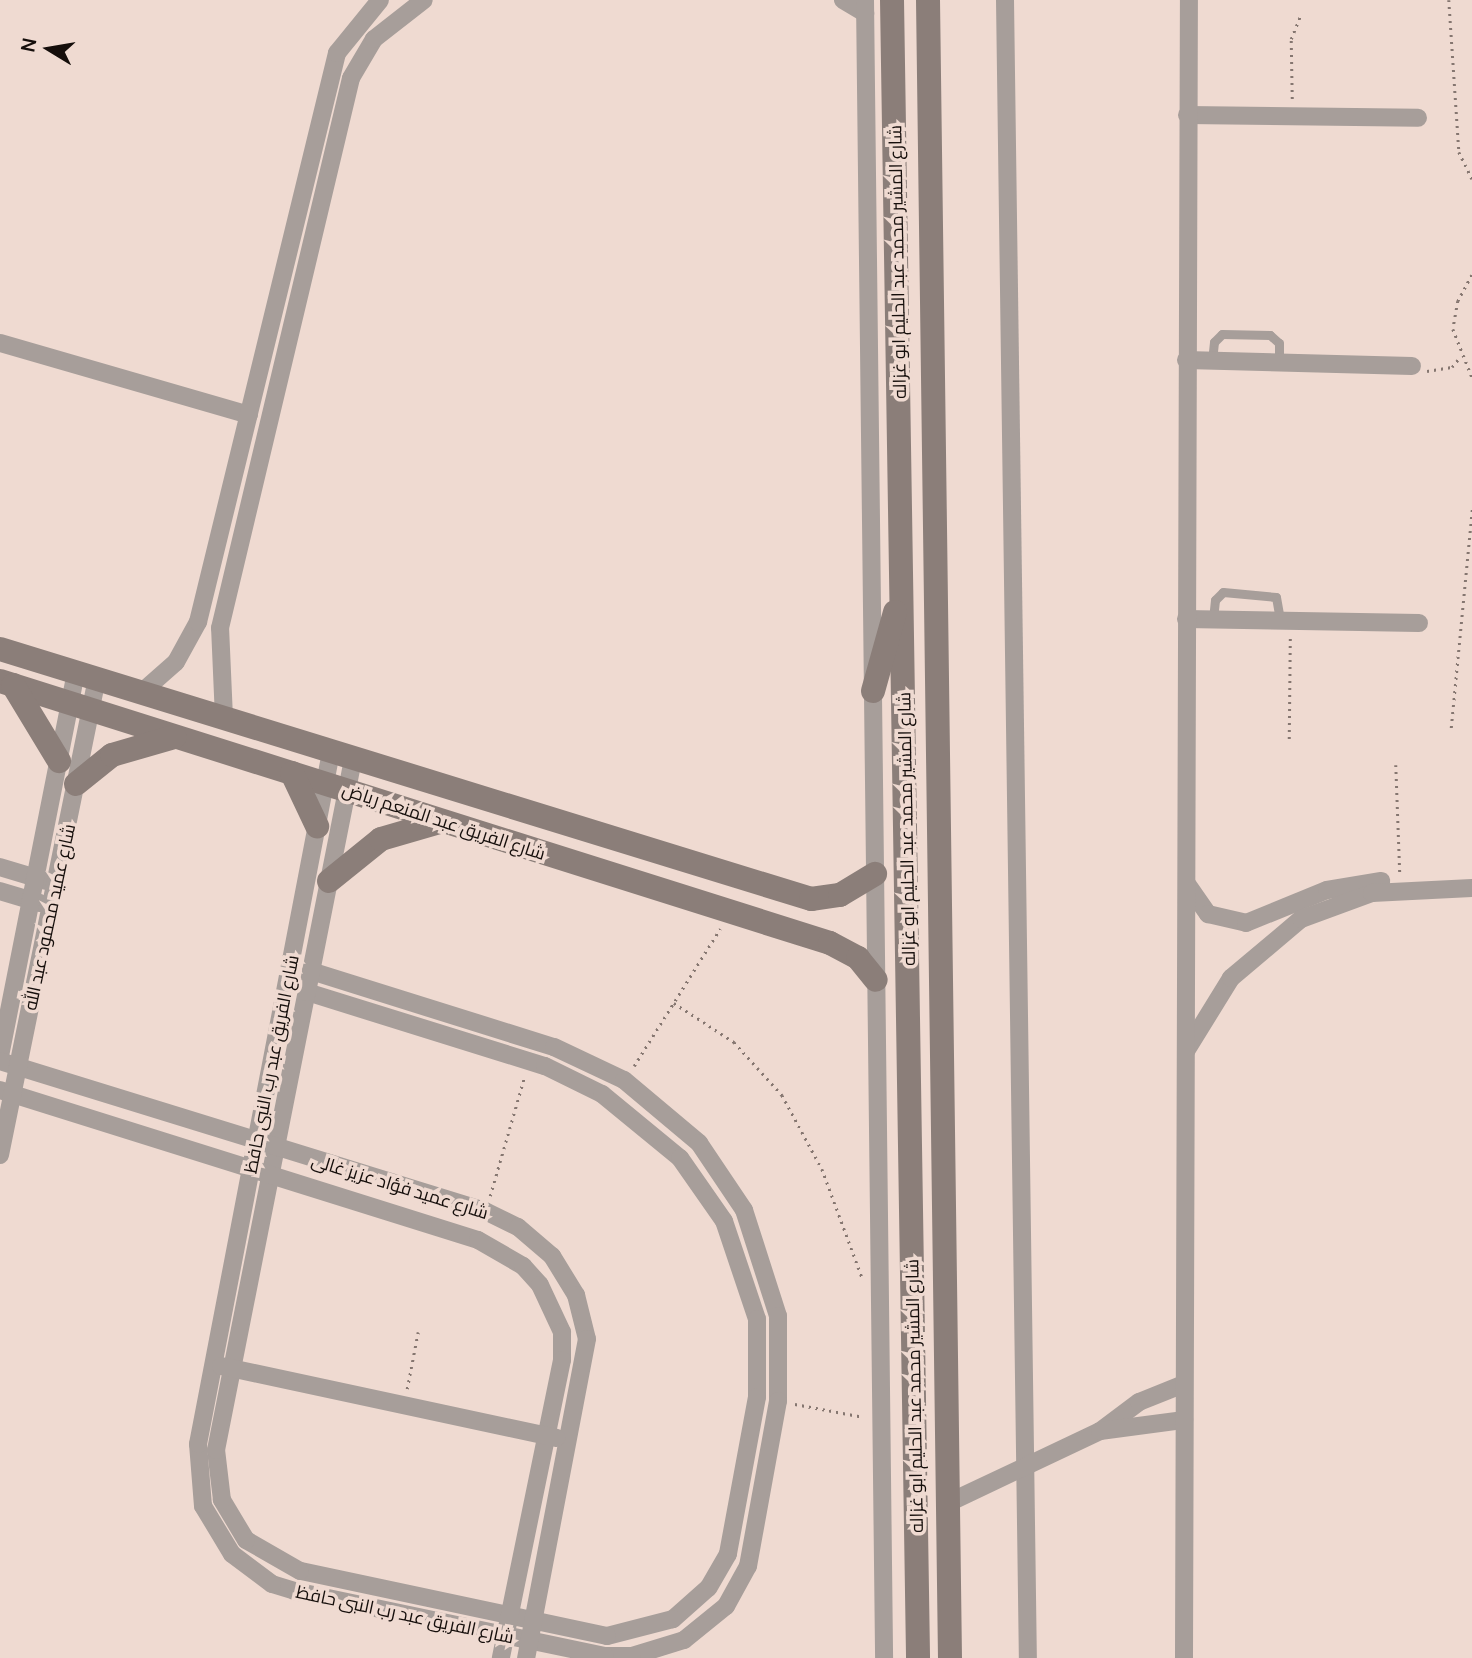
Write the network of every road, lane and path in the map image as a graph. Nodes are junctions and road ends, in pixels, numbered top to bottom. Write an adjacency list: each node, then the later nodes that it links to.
1 (424, 0): 11 (street)
2 (843, 0): 9 (street)
3 (892, 0): 28 (street, شارع المشير محمد عبد الحليم ابو غزاله)
4 (928, 0): 27 (street, شارع المشير محمد عبد الحليم ابو غزاله)
5 (1005, 0): 96 (street)
6 (1189, 0): 12 (street)
7 (1449, 0): 15 (path)
8 (379, 1): 11 (street); 17 (street)
9 (865, 7): 38 (street)
10 (1301, 14): 13 (path)
11 (392, 21): 18 (street)
12 (1187, 115): 13 (street); 21 (street)
13 (1293, 116): 14 (street)
14 (1418, 118)
15 (1472, 179)
16 (1472, 275): 20 (path)
17 (273, 317): 18 (street); 26 (street)
18 (293, 323): 41 (street)
19 (0, 343): 26 (street)
20 (1460, 357): 24 (path); 25 (path)
21 (1186, 360): 22 (street); 31 (street)
22 (1212, 361): 23 (street); 23 (lane)
23 (1279, 363): 24 (street)
24 (1412, 366)
25 (1472, 377)
26 (249, 415): 39 (street)
27 (936, 461): 28 (street); 97 (street, شارع المشير محمد عبد الحليم ابو غزاله)
28 (901, 462): 30 (street, شارع المشير محمد عبد الحليم ابو غزاله)
29 (1472, 509): 42 (path)
30 (902, 587): 38 (street); 104 (street, شارع المشير محمد عبد الحليم ابو غزاله)
31 (1186, 619): 32 (street); 60 (street)
32 (1213, 619): 33 (street); 33 (lane)
33 (1285, 620): 34 (street); 44 (path)
34 (1419, 623)
35 (0, 649): 36 (street, شارع الفريق عبد المنعم رياض)
36 (87, 675): 39 (street, شارع الفريق عبد المنعم رياض); 40 (street, شارع عميد محمود عبد الله)
37 (7, 683): 40 (street, شارع الفريق عبد المنعم رياض); 46 (street)
38 (873, 691): 55 (street)
39 (142, 692): 41 (street, شارع الفريق عبد المنعم رياض)
40 (81, 706): 43 (street, شارع الفريق عبد المنعم رياض); 46 (street, شارع عميد محمود عبد الله); 49 (street, شارع عميد محمود عبد الله)
41 (224, 718): 45 (street, شارع الفريق عبد المنعم رياض)
42 (1451, 728)
43 (178, 737): 48 (street, شارع الفريق عبد المنعم رياض); 49 (street)
44 (1289, 739)
45 (342, 756): 50 (street, شارع الفريق عبد رب النبى حافظ); 53 (street, شارع الفريق عبد المنعم رياض)
46 (59, 761): 56 (street, شارع عميد محمود عبد الله)
47 (1396, 765): 58 (path)
48 (292, 773): 50 (street, شارع الفريق عبد المنعم رياض); 52 (street)
49 (76, 784): 61 (street, شارع عميد محمود عبد الله)
50 (336, 787): 51 (street, شارع الفريق عبد المنعم رياض); 52 (street, شارع الفريق عبد رب النبى حافظ); 59 (street, شارع الفريق عبد رب النبى حافظ)
51 (447, 822): 59 (street); 64 (street, شارع الفريق عبد المنعم رياض)
52 (317, 825): 78 (street, شارع الفريق عبد رب النبى حافظ)
53 (681, 863): 55 (street, شارع الفريق عبد المنعم رياض); 64 (street)
54 (0, 867): 56 (street)
55 (875, 874): 69 (street)
56 (36, 877): 61 (street); 65 (street, شارع عميد محمود عبد الله)
57 (1472, 877): 58 (street)
58 (1400, 880): 60 (street)
59 (329, 881): 68 (street, شارع الفريق عبد رب النبى حافظ)
60 (1185, 881): 73 (street)
61 (55, 884): 66 (street, شارع عميد محمود عبد الله)
62 (1472, 888): 73 (street)
63 (0, 891): 65 (street)
64 (674, 894): 67 (street, شارع الفريق عبد المنعم رياض)
65 (31, 901): 66 (street); 72 (street, شارع عميد محمود عبد الله)
66 (51, 906): 75 (street, شارع عميد محمود عبد الله)
67 (732, 911): 69 (street, شارع الفريق عبد المنعم رياض); 71 (path)
68 (311, 971): 70 (street, شارع الفريق عبد رب النبى حافظ); 76 (street, شارع الفريق عبد رب النبى حافظ)
69 (876, 980): 84 (street)
70 (307, 992): 74 (street, شارع الفريق عبد رب النبى حافظ); 79 (street, شارع الفريق عبد رب النبى حافظ)
71 (674, 1003): 76 (path); 84 (path)
72 (0, 1058): 75 (street, شارع عميد فؤاد عزيز غالى)
73 (1184, 1058): 88 (street)
74 (529, 1061): 83 (path); 99 (street, شارع الفريق عبد رب النبى حافظ)
75 (18, 1066): 77 (street, شارع عميد محمود عبد الله); 78 (street, شارع عميد فؤاد عزيز غالى)
76 (624, 1080): 89 (street, شارع الفريق عبد رب النبى حافظ)
77 (6, 1092): 80 (street, شارع عميد محمود عبد الله); 81 (street, شارع عميد فؤاد عزيز غالى)
78 (257, 1140): 79 (street, شارع عميد فؤاد عزيز غالى); 81 (street, شارع الفريق عبد رب النبى حافظ)
79 (276, 1147): 82 (street, شارع الفريق عبد رب النبى حافظ); 83 (street, شارع عميد فؤاد عزيز غالى)
80 (0, 1155)
81 (251, 1168): 82 (street, شارع عميد فؤاد عزيز غالى); 86 (street, شارع الفريق عبد رب النبى حافظ)
82 (271, 1175): 87 (street, شارع الفريق عبد رب النبى حافظ); 94 (street, شارع عميد فؤاد عزيز غالى)
83 (485, 1211): 95 (street, شارع عميد فؤاد عزيز غالى)
84 (880, 1304): 91 (street)
85 (418, 1332): 90 (path)
86 (213, 1365): 87 (street); 100 (street, شارع الفريق عبد رب النبى حافظ)
87 (232, 1369): 90 (street); 98 (street, شارع الفريق عبد رب النبى حافظ)
88 (1184, 1384): 92 (street); 93 (street)
89 (779, 1401): 91 (path); 101 (street, شارع الفريق عبد رب النبى حافظ)
90 (404, 1406): 94 (street)
91 (881, 1420): 103 (street)
92 (1184, 1420): 93 (street); 107 (street)
93 (1100, 1431): 96 (street)
94 (547, 1436): 95 (street); 98 (street, شارع عميد فؤاد عزيز غالى)
95 (570, 1441): 99 (street, شارع عميد فؤاد عزيز غالى)
96 (1026, 1467): 97 (street); 106 (street)
97 (948, 1503): 105 (street, شارع المشير محمد عبد الحليم ابو غزاله)
98 (510, 1615): 99 (street, شارع الفريق عبد رب النبى حافظ); 100 (street, شارع عميد فؤاد عزيز غالى)
99 (533, 1620): 101 (street, شارع عميد فؤاد عزيز غالى)
100 (506, 1636): 101 (street, شارع الفريق عبد رب النبى حافظ); 102 (street, شارع عميد فؤاد عزيز غالى)
101 (528, 1650)
102 (501, 1658)
103 (884, 1658)
104 (918, 1658)
105 (950, 1658)
106 (1028, 1658)
107 (1184, 1658)

